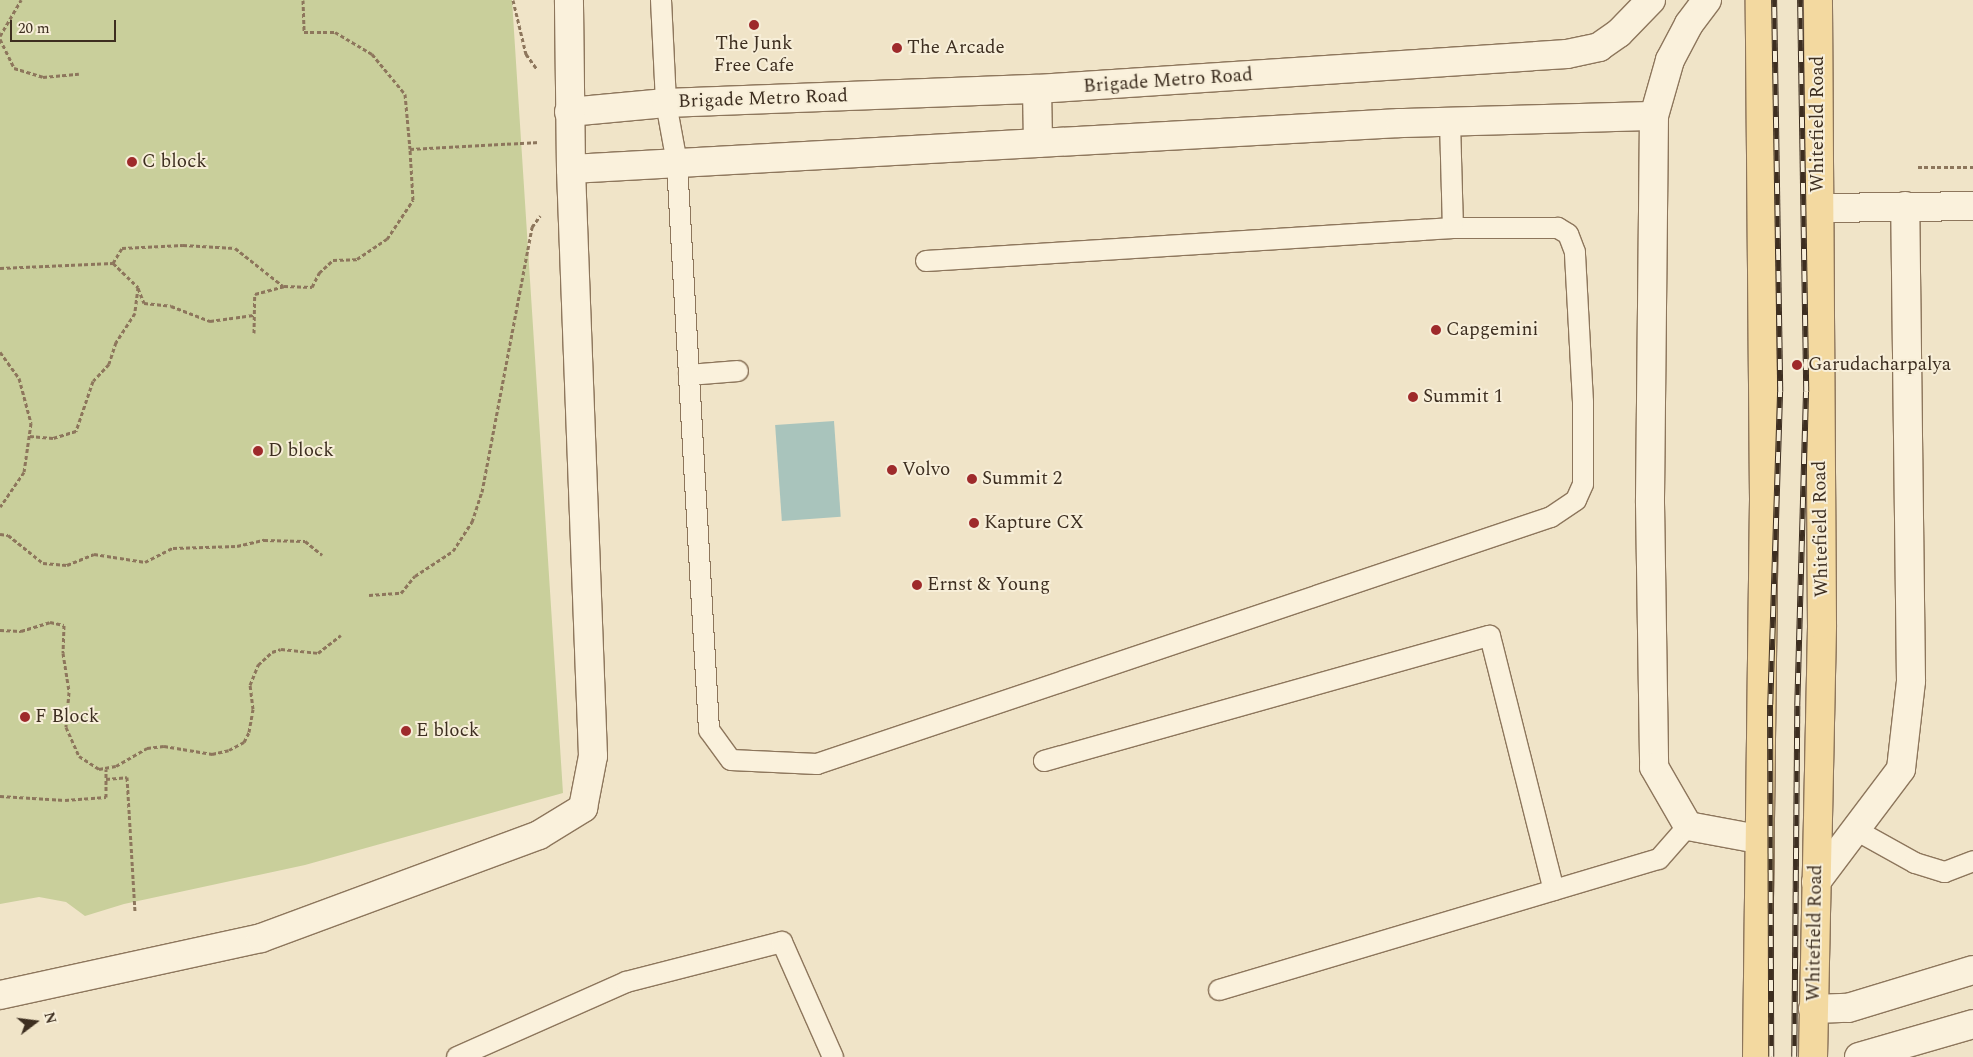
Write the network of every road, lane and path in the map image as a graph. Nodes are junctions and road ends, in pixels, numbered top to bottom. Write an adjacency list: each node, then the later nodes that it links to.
1 (21, 0): 10 (path)
2 (302, 0): 20 (path)
3 (512, 0): 11 (path)
4 (569, 0): 15 (street)
5 (661, 0): 14 (lane)
6 (1651, 0): 13 (street, Brigade Metro Road)
7 (1707, 0): 16 (street)
8 (1760, 0): 53 (main road)
9 (1818, 0): 27 (main road, Whitefield Road)
10 (0, 37): 12 (path)
11 (526, 54)
12 (79, 74)
13 (1036, 89): 14 (street, Brigade Metro Road); 19 (street)
14 (666, 103): 15 (street, Brigade Metro Road); 21 (lane)
15 (569, 112): 18 (street)
16 (1654, 116): 17 (street); 51 (street)
17 (1450, 122): 19 (street); 29 (lane)
18 (570, 141): 20 (path); 24 (street)
19 (1038, 143): 21 (street)
20 (410, 149): 33 (path)
21 (677, 163): 24 (street); 39 (lane)
22 (1918, 167): 23 (path)
23 (1973, 167)
24 (571, 169): 60 (street)
25 (1905, 206): 26 (street); 27 (street); 52 (street)
26 (1973, 206)
27 (1819, 208): 55 (main road, Whitefield Road)
28 (543, 211): 44 (path)
29 (1453, 228): 30 (lane); 39 (lane)
30 (926, 261)
31 (113, 263): 32 (path); 33 (path); 34 (path)
32 (0, 268)
33 (284, 286): 35 (path)
34 (138, 287): 35 (path); 40 (path)
35 (254, 315): 36 (path)
36 (254, 333)
37 (0, 352): 40 (path)
38 (738, 371): 39 (lane)
39 (689, 375)
40 (29, 436): 41 (path)
41 (0, 507)
42 (0, 534): 43 (path)
43 (322, 555)
44 (369, 595)
45 (0, 630): 48 (path)
46 (341, 635): 48 (path)
47 (1044, 761): 56 (lane)
48 (106, 769): 49 (path)
49 (106, 779): 50 (path); 57 (path)
50 (0, 796)
51 (1688, 826): 53 (street); 56 (lane)
52 (1854, 829): 54 (lane); 55 (street)
53 (1758, 839): 65 (main road)
54 (1973, 861)
55 (1816, 882): 61 (main road, Whitefield Road)
56 (1554, 890): 59 (lane)
57 (135, 911)
58 (1973, 970): 61 (street)
59 (1219, 990)
60 (0, 995)
61 (1814, 1009): 66 (main road, Whitefield Road)
62 (1973, 1024): 67 (street)
63 (457, 1057): 64 (lane)
64 (833, 1057)
65 (1757, 1057)
66 (1813, 1057)
67 (1859, 1057)

